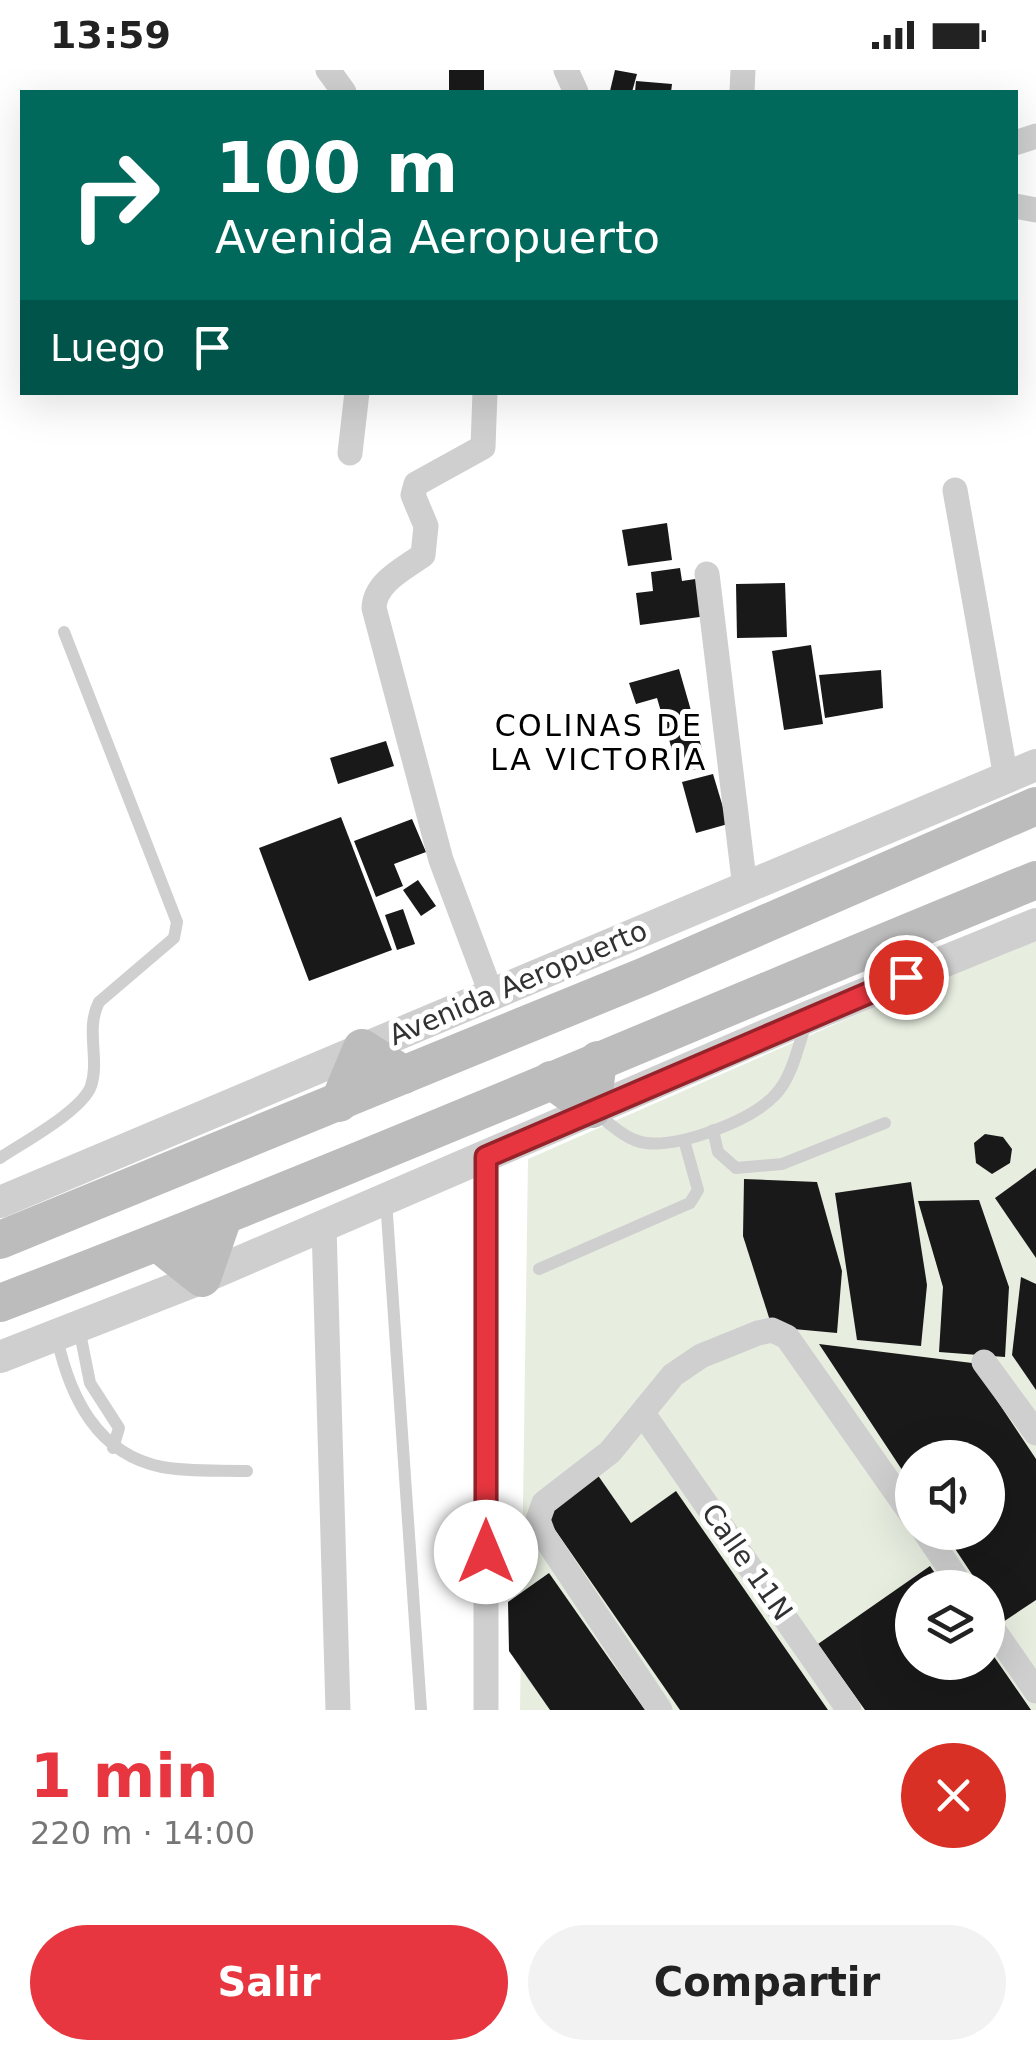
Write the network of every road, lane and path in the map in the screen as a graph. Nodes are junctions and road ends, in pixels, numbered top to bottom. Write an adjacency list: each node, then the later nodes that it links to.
1 (357, 395): 3 (street)
2 (485, 395): 12 (street)
3 (350, 452)
4 (955, 490): 7 (street)
5 (707, 574): 10 (street)
6 (64, 632): 24 (lane)
7 (1021, 771): 10 (street, Avenida Aeropuerto)
8 (1036, 806): 16 (main road, Avenida Aeropuerto)
9 (1036, 880): 15 (main road)
10 (745, 888): 12 (street, Avenida Aeropuerto)
11 (1036, 924): 13 (street)
12 (491, 994): 14 (street, Avenida Aeropuerto)
13 (808, 1016): 19 (street); 21 (lane)
14 (362, 1048): 16 (main road); 18 (main road); 26 (street, Avenida Aeropuerto)
15 (598, 1060): 17 (main road); 19 (main road)
16 (404, 1075): 18 (main road, Avenida Aeropuerto)
17 (551, 1080): 19 (main road); 27 (main road)
18 (339, 1103): 29 (main road, Avenida Aeropuerto)
19 (592, 1110): 22 (lane); 23 (street)
20 (885, 1123): 21 (lane)
21 (713, 1130): 22 (lane)
22 (684, 1140): 31 (lane)
23 (486, 1157): 25 (street); 46 (street)
24 (0, 1158)
25 (386, 1200): 28 (street); 45 (lane)
26 (0, 1202)
27 (223, 1217): 30 (main road); 32 (main road)
28 (324, 1226): 32 (street); 44 (street)
29 (0, 1240)
30 (158, 1243): 32 (main road); 33 (main road)
31 (540, 1268)
32 (202, 1278): 34 (street)
33 (0, 1303)
34 (68, 1332): 35 (street); 39 (lane); 39 (lane)
35 (0, 1357)
36 (984, 1362): 38 (street)
37 (644, 1416): 41 (street); 47 (street); 48 (street, Calle 11N)
38 (1036, 1433)
39 (114, 1448): 40 (lane)
40 (246, 1471)
41 (895, 1491)
42 (1005, 1646): 43 (street)
43 (1036, 1691)
44 (338, 1710)
45 (421, 1710)
46 (486, 1710)
47 (660, 1710)
48 (849, 1710)

